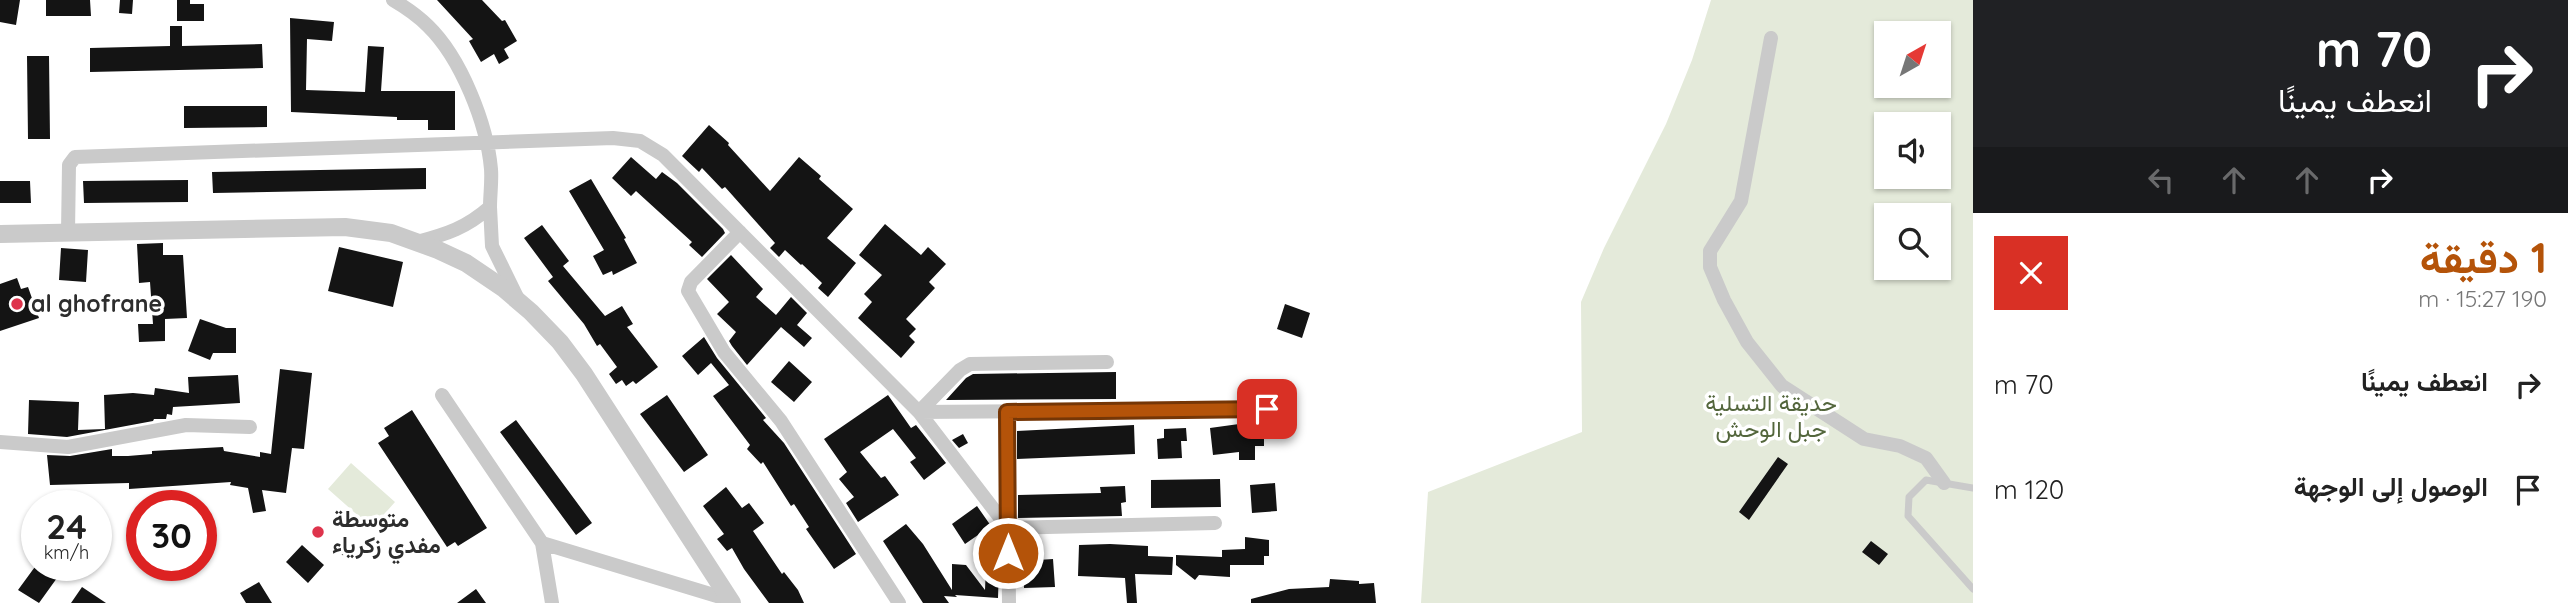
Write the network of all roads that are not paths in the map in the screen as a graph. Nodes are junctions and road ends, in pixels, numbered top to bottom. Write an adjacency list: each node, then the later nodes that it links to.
1 (393, 0): 3 (street)
2 (1771, 37): 17 (street)
3 (486, 141): 4 (street); 5 (street); 6 (street)
4 (490, 207): 8 (street); 9 (street)
5 (68, 232): 7 (street); 8 (street)
6 (740, 232): 13 (street); 25 (street)
7 (0, 234)
8 (417, 242): 9 (street)
9 (519, 302): 23 (street)
10 (1107, 362): 13 (street)
11 (442, 395): 21 (street)
12 (1267, 409): 14 (street)
13 (919, 412): 14 (street); 20 (street)
14 (1007, 412): 20 (street)
15 (250, 427): 16 (street)
16 (0, 442)
17 (1944, 483): 18 (lane); 22 (lane)
18 (1973, 488)
19 (1215, 523): 20 (street)
20 (1008, 528): 26 (street)
21 (542, 543): 23 (street); 24 (street)
22 (1973, 589)
23 (732, 601)
24 (552, 603)
25 (899, 603)
26 (1009, 603)

